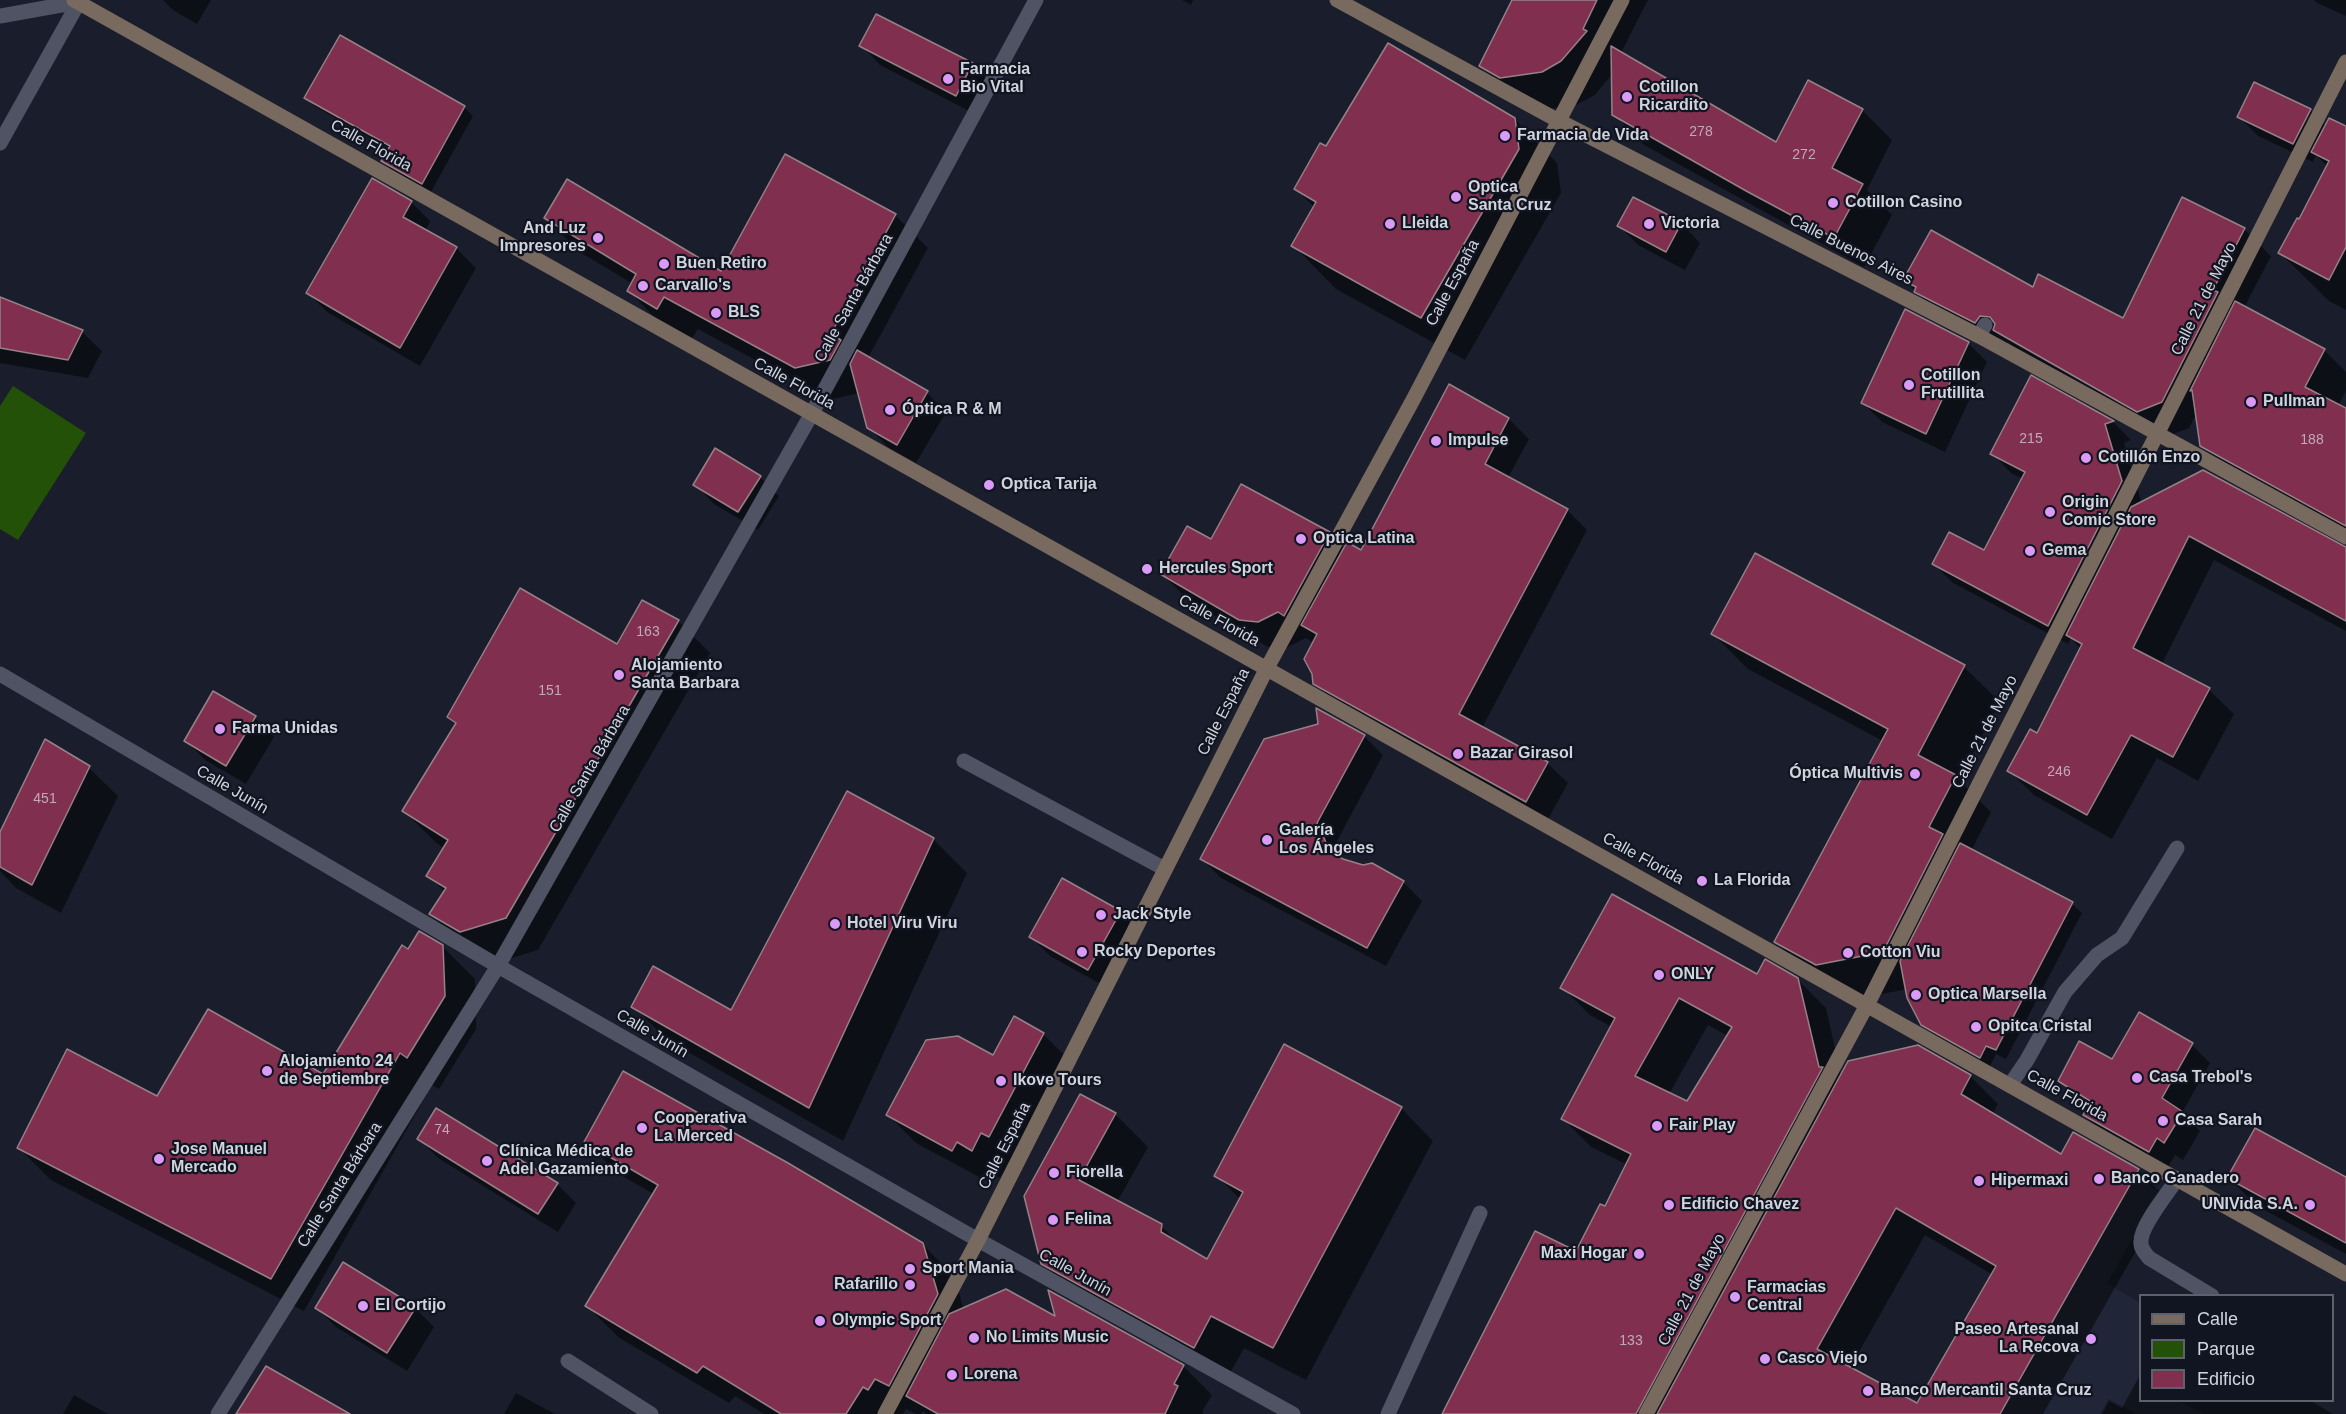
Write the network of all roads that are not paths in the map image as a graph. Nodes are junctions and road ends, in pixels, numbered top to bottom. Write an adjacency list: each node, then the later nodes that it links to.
1 (1036, 0): 9 (street, Calle Santa Bárbara)
2 (1337, 0): 7 (street, Calle Buenos Aires)
3 (1622, 0): 7 (street, Calle España)
4 (77, 1): 5 (street); 8 (street); 9 (street, Calle Florida)
5 (0, 16)
6 (2346, 62): 10 (street, Calle 21 de Mayo)
7 (1559, 121): 10 (street, Calle Buenos Aires); 12 (street, Calle España)
8 (0, 143)
9 (811, 415): 12 (street, Calle Florida); 17 (street, Calle Santa Bárbara)
10 (2156, 433): 11 (street, Calle Buenos Aires); 18 (street, Calle 21 de Mayo)
11 (2346, 537)
12 (1267, 668): 16 (street, Calle España); 18 (street, Calle Florida)
13 (0, 674): 17 (street, Calle Junín)
14 (964, 761): 16 (street)
15 (2177, 848): 19 (street)
16 (1165, 869): 22 (street, Calle España)
17 (498, 966): 22 (street, Calle Junín); 26 (street, Calle Santa Bárbara)
18 (1867, 1005): 19 (street, Calle Florida); 31 (street, Calle 21 de Mayo)
19 (2010, 1085): 20 (street, Calle Florida)
20 (2177, 1179): 23 (street, Calle Florida); 24 (street)
21 (1480, 1213): 30 (street)
22 (978, 1240): 28 (street, Calle España); 29 (street, Calle Junín)
23 (2346, 1274)
24 (2209, 1294)
25 (568, 1361): 27 (street)
26 (218, 1414)
27 (651, 1414)
28 (885, 1414)
29 (1293, 1414)
30 (1388, 1414)
31 (1646, 1414)

